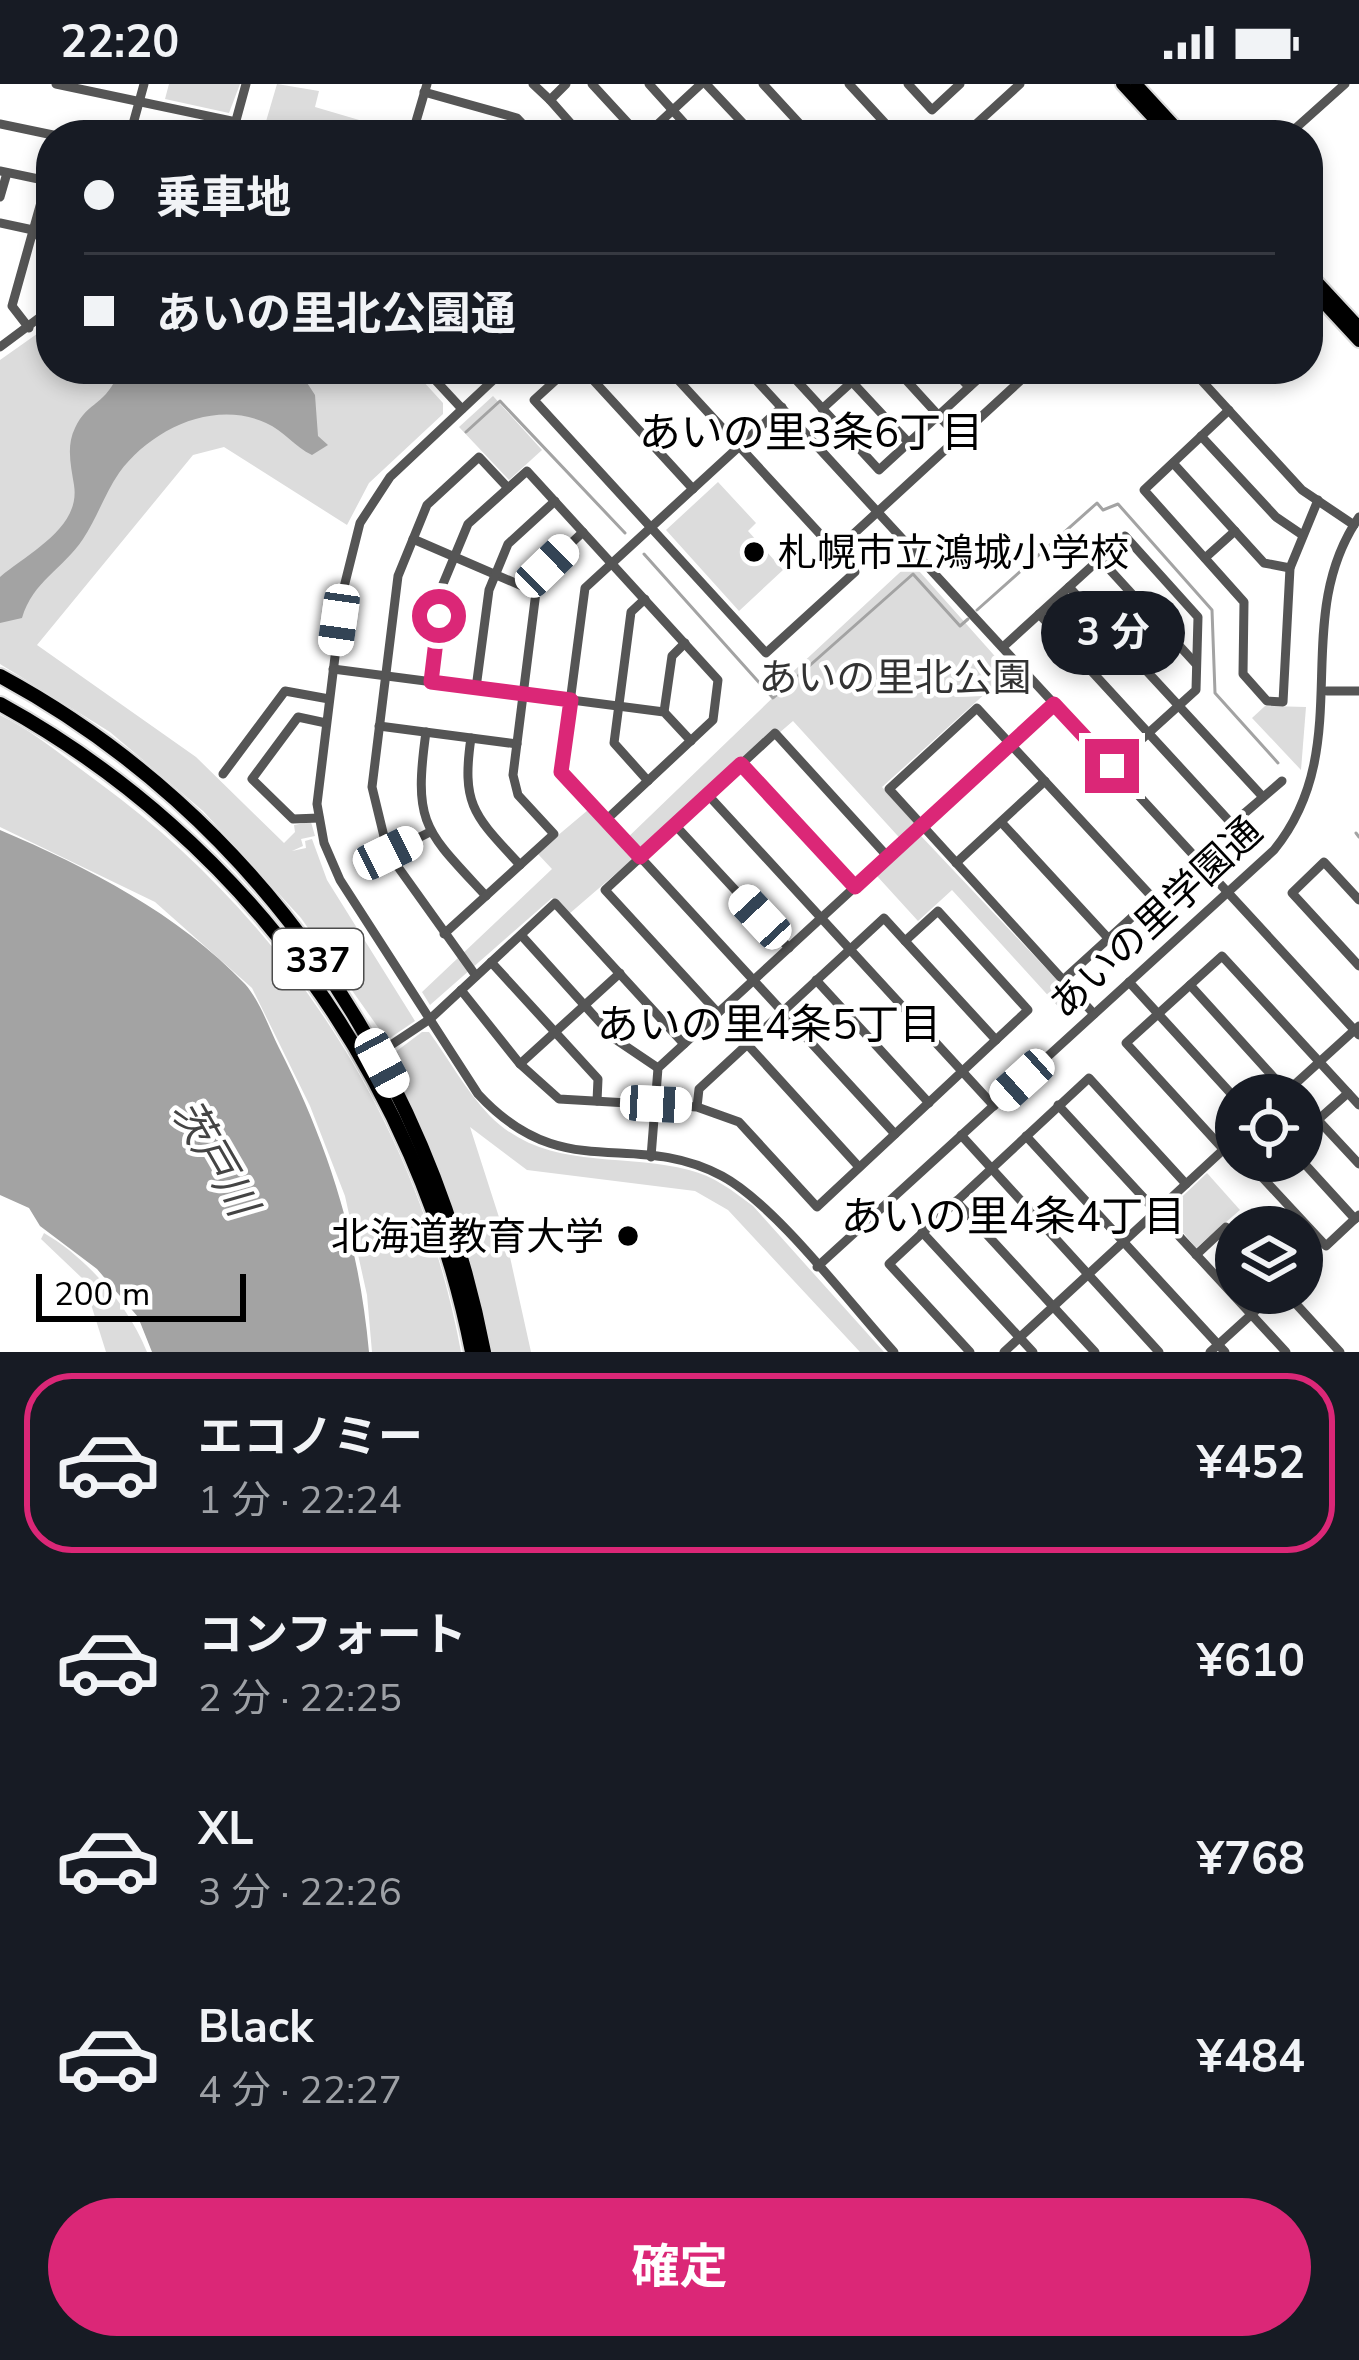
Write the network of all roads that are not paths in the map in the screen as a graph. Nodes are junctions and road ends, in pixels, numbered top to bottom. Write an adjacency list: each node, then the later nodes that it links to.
1 (56, 84): 19 (street)
2 (144, 84): 19 (street)
3 (246, 84): 23 (street)
4 (533, 84): 18 (street)
5 (566, 84): 18 (street)
6 (592, 84): 27 (street)
7 (649, 84): 20 (street)
8 (704, 84): 20 (street); 30 (street)
9 (763, 84): 31 (street)
10 (849, 84): 32 (street)
11 (908, 84): 12 (street)
12 (960, 84)
13 (1020, 84): 33 (street)
14 (1122, 84): 34 (main road)
15 (1136, 84): 35 (main road)
16 (1345, 84): 36 (street)
17 (425, 88): 24 (street); 25 (street)
18 (550, 100): 26 (street)
19 (140, 101): 21 (street); 22 (street)
20 (673, 110): 28 (street); 29 (street)
21 (134, 120)
22 (227, 120)
23 (237, 120)
24 (416, 120)
25 (519, 120)
26 (568, 120)
27 (627, 120)
28 (661, 120)
29 (682, 120)
30 (739, 120)
31 (796, 120)
32 (882, 120)
33 (980, 120)
34 (1155, 120)
35 (1169, 120)
36 (1305, 120)
37 (0, 124): 38 (street)
38 (36, 132)
39 (3, 172): 40 (street); 41 (street)
40 (36, 178)
41 (0, 197)
42 (36, 221): 44 (street)
43 (0, 223): 44 (street)
44 (33, 230): 45 (street); 50 (street)
45 (36, 233)
46 (1323, 288): 49 (main road)
47 (1323, 302): 51 (main road)
48 (36, 322): 50 (street)
49 (1359, 327)
50 (29, 328): 52 (street)
51 (1359, 341)
52 (0, 347)
53 (439, 384): 69 (street)
54 (489, 384): 69 (street)
55 (552, 384): 84 (street)
56 (597, 384): 79 (street)
57 (682, 384): 76 (street)
58 (760, 384): 68 (street)
59 (800, 384): 70 (street)
60 (849, 384): 70 (street)
61 (855, 384): 75 (street)
62 (910, 384): 72 (street)
63 (966, 384): 67 (street)
64 (972, 384): 67 (street)
65 (1017, 384): 74 (street)
66 (1205, 384): 71 (street)
67 (969, 387): 72 (street)
68 (782, 407): 76 (street); 82 (street)
69 (462, 409): 103 (street)
70 (822, 409): 75 (street)
71 (1228, 410): 73 (street); 80 (street)
72 (939, 415): 74 (street); 75 (street)
73 (1201, 436): 77 (street); 87 (street)
74 (958, 438): 82 (street)
75 (909, 443)
76 (740, 446): 79 (street); 89 (street)
77 (1173, 463): 85 (street); 91 (street)
78 (508, 488): 81 (street); 88 (street); 90 (street)
79 (693, 489): 84 (street)
80 (1318, 500): 83 (street); 87 (street)
81 (554, 501): 86 (street); 95 (street)
82 (878, 512): 89 (street); 101 (street)
83 (1356, 521): 108 (street, あいの里学園通)
84 (651, 527): 89 (street); 93 (street)
85 (1235, 531): 91 (street); 94 (street)
86 (583, 532): 93 (street); 97 (street)
87 (1300, 534): 94 (street)
88 (413, 539): 90 (street); 105 (street)
89 (835, 551)
90 (454, 557): 95 (street); 106 (street)
91 (1205, 558): 94 (street)
92 (1100, 560): 96 (street); 102 (street); 102 (street)
93 (612, 564): 98 (street); 112 (street)
94 (1290, 568)
95 (495, 575): 97 (street); 107 (street)
96 (1070, 587): 99 (street); 116 (street)
97 (536, 592): 110 (street)
98 (645, 599): 100 (street); 115 (street)
99 (1039, 614): 101 (street); 121 (street)
100 (685, 644): 117 (street); 123 (street)
101 (1003, 647): 114 (street)
102 (1196, 664): 116 (street)
103 (333, 669): 105 (street); 111 (street)
104 (0, 676): 177 (highway, 337)
105 (386, 676): 106 (street); 119 (street)
106 (431, 682): 107 (street)
107 (476, 688): 110 (street)
108 (1327, 691): 109 (street); 146 (street, あいの里学園通)
109 (1359, 691)
110 (523, 694): 112 (street); 124 (street)
111 (329, 699): 118 (street); 128 (street)
112 (571, 700): 115 (street); 135 (street)
113 (0, 704): 177 (highway, 337)
114 (1054, 704): 125 (street); 127 (street)
115 (619, 706): 117 (street); 129 (street)
116 (1179, 706): 121 (street); 133 (street)
117 (664, 712): 123 (street)
118 (326, 723): 134 (street); 134 (street)
119 (379, 726): 120 (street); 140 (street)
120 (426, 732): 122 (street); 139 (street)
121 (1148, 733): 127 (street); 133 (street)
122 (471, 738): 124 (street); 144 (street)
123 (691, 741): 129 (street)
124 (517, 744): 144 (street)
125 (1011, 744): 130 (street); 138 (street); 138 (street)
126 (741, 764): 132 (street); 142 (street); 145 (street)
127 (1112, 766): 146 (street)
128 (223, 774)
129 (648, 781): 135 (street)
130 (1045, 781): 136 (street); 152 (street)
131 (1282, 781): 133 (street)
132 (708, 794): 137 (street); 149 (street)
133 (1263, 797)
134 (319, 818): 171 (street)
135 (606, 820): 141 (street)
136 (1000, 822): 143 (street); 152 (street)
137 (675, 825): 141 (street); 154 (street)
138 (922, 825): 142 (street); 143 (street)
139 (428, 833): 140 (street); 147 (street)
140 (388, 853): 150 (street)
141 (640, 857): 160 (street); 168 (street)
142 (887, 857): 145 (street)
143 (956, 863): 162 (street)
144 (520, 865): 147 (street)
145 (855, 887): 149 (street)
146 (1227, 892): 163 (street, あいの里学園通); 172 (street)
147 (486, 896): 150 (street)
148 (1359, 901): 157 (street)
149 (821, 918): 154 (street); 155 (street)
150 (444, 934): 159 (street)
151 (520, 935): 156 (street); 158 (street); 166 (street)
152 (1108, 938): 162 (street)
153 (905, 941): 155 (street); 174 (street); 174 (street)
154 (788, 948): 160 (street)
155 (850, 949): 161 (street); 181 (street)
156 (491, 962): 159 (street); 173 (street)
157 (1359, 966)
158 (620, 973): 166 (street); 175 (street)
159 (476, 976): 165 (street)
160 (754, 980): 167 (street); 168 (street)
161 (816, 980): 167 (street); 187 (street)
162 (1063, 980): 169 (street)
163 (1129, 982): 169 (street, あいの里学園通); 170 (street)
164 (1190, 985): 170 (street); 178 (street); 182 (street)
165 (461, 990): 171 (street); 179 (street)
166 (585, 1006): 173 (street); 180 (street)
167 (782, 1011): 176 (street); 196 (street)
168 (718, 1013): 175 (street)
169 (1094, 1014): 190 (street, あいの里学園通)
170 (1158, 1014): 184 (street); 195 (street)
171 (430, 1019): 177 (street); 199 (street)
172 (1357, 1030): 178 (street)
173 (553, 1036): 179 (street); 186 (street)
174 (996, 1040): 181 (street)
175 (685, 1044): 180 (street)
176 (747, 1044): 192 (street); 202 (street)
177 (372, 1058): 221 (highway, 337); 222 (highway, 337)
178 (1319, 1062): 183 (street); 185 (street)
179 (520, 1064): 186 (street)
180 (658, 1069): 188 (street)
181 (962, 1072): 187 (street); 190 (street)
182 (1268, 1074)
183 (1306, 1074)
184 (1215, 1076)
185 (1348, 1093): 189 (street); 193 (street)
186 (597, 1101): 188 (street)
187 (928, 1103): 196 (street)
188 (656, 1104): 192 (street); 199 (street)
189 (1359, 1105)
190 (994, 1106): 197 (street, あいの里学園通)
191 (1058, 1106): 198 (street); 206 (street); 208 (street)
192 (698, 1107): 202 (street)
193 (1323, 1116)
194 (1323, 1125): 201 (street)
195 (1215, 1129)
196 (895, 1134): 202 (street)
197 (961, 1135): 203 (street); 214 (street, あいの里学園通)
198 (1026, 1136): 203 (street); 212 (street)
199 (651, 1157): 214 (street)
200 (1215, 1159): 206 (street)
201 (1359, 1165)
202 (860, 1167)
203 (990, 1168): 207 (street); 215 (street)
204 (1266, 1182): 209 (street)
205 (1323, 1182): 209 (street)
206 (1186, 1184): 208 (street)
207 (956, 1201): 210 (street); 216 (street)
208 (1156, 1211): 212 (street); 213 (street)
209 (1357, 1217)
210 (922, 1232): 219 (street); 224 (street)
211 (1215, 1237): 213 (street)
212 (1124, 1241): 215 (street); 220 (street)
213 (1196, 1255): 218 (street)
214 (817, 1267): 223 (street)
215 (1088, 1274): 216 (street); 228 (street)
216 (1053, 1306): 219 (street); 227 (street)
217 (1305, 1314): 230 (street)
218 (1252, 1315): 220 (street); 229 (street)
219 (1020, 1337): 225 (street); 226 (street)
220 (1218, 1350)
221 (472, 1352)
222 (484, 1352)
223 (894, 1352)
224 (970, 1352)
225 (1004, 1352)
226 (1033, 1352)
227 (1095, 1352)
228 (1159, 1352)
229 (1286, 1352)
230 (1340, 1352)

